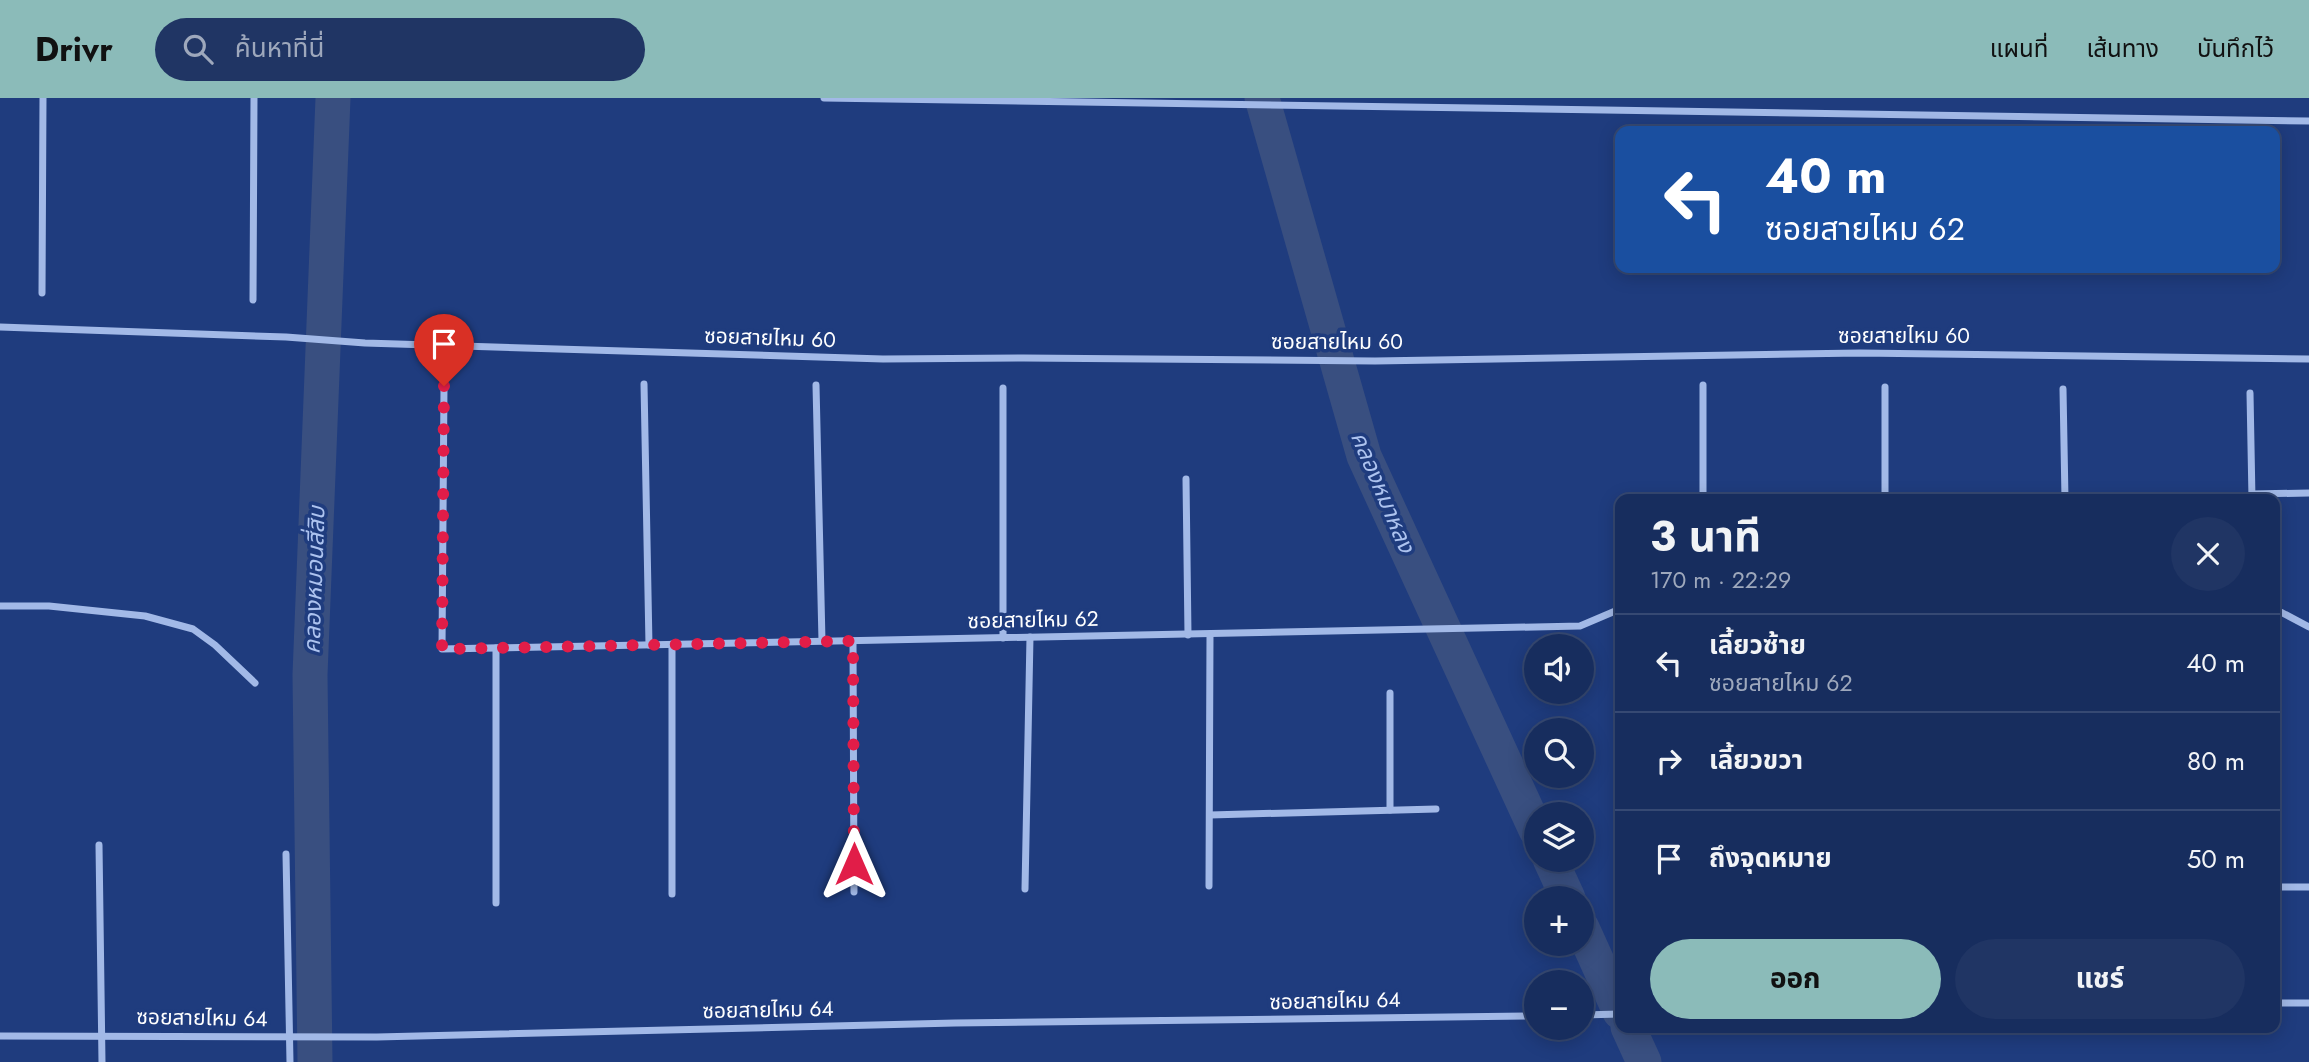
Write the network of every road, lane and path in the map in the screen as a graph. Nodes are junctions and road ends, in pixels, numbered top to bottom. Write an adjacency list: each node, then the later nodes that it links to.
1 (43, 98): 5 (street)
2 (254, 98): 6 (street)
3 (824, 98): 4 (street)
4 (2309, 121)
5 (42, 293)
6 (253, 300)
7 (0, 327): 8 (street, ซอยสายไหม 60)
8 (2309, 359)
9 (644, 384): 35 (street)
10 (816, 385): 32 (street)
11 (1703, 385): 19 (street)
12 (444, 386): 36 (street, ซอยสายไหม 62)
13 (1885, 387): 20 (street)
14 (1003, 388): 31 (street)
15 (2063, 389): 21 (street)
16 (2249, 393): 22 (street)
17 (1186, 479): 29 (street)
18 (2309, 493): 23 (street)
19 (1703, 494)
20 (1885, 494)
21 (2065, 494)
22 (2252, 494)
23 (2280, 495)
24 (0, 606): 37 (street)
25 (1615, 611): 28 (street, ซอยสายไหม 62)
26 (2280, 612): 27 (street)
27 (2309, 627)
28 (1210, 634): 29 (street, ซอยสายไหม 62); 41 (street)
29 (1188, 635): 30 (street, ซอยสายไหม 62)
30 (1030, 637): 31 (street, ซอยสายไหม 62); 47 (street)
31 (1003, 638): 33 (street, ซอยสายไหม 62)
32 (822, 641): 33 (street, ซอยสายไหม 62); 34 (street, ซอยสายไหม 62)
33 (853, 641): 48 (street)
34 (672, 644): 35 (street, ซอยสายไหม 62); 49 (street)
35 (649, 645): 36 (street, ซอยสายไหม 62)
36 (496, 648): 50 (street)
37 (255, 683)
38 (1390, 693): 40 (street)
39 (1436, 809): 40 (street)
40 (1390, 810): 41 (street)
41 (1210, 815): 44 (street)
42 (99, 845): 56 (street)
43 (286, 854): 58 (street)
44 (1209, 886)
45 (2280, 887): 46 (street)
46 (2309, 887)
47 (1026, 889)
48 (854, 892)
49 (672, 894)
50 (496, 903)
51 (2280, 1003): 52 (street)
52 (2309, 1003)
53 (1615, 1014): 54 (street)
54 (1594, 1015)
55 (1524, 1016): 58 (street, ซอยสายไหม 64)
56 (101, 1034): 57 (street, ซอยสายไหม 64); 58 (street, ซอยสายไหม 64); 59 (street)
57 (0, 1036)
58 (289, 1037): 60 (street)
59 (102, 1062)
60 (290, 1062)

